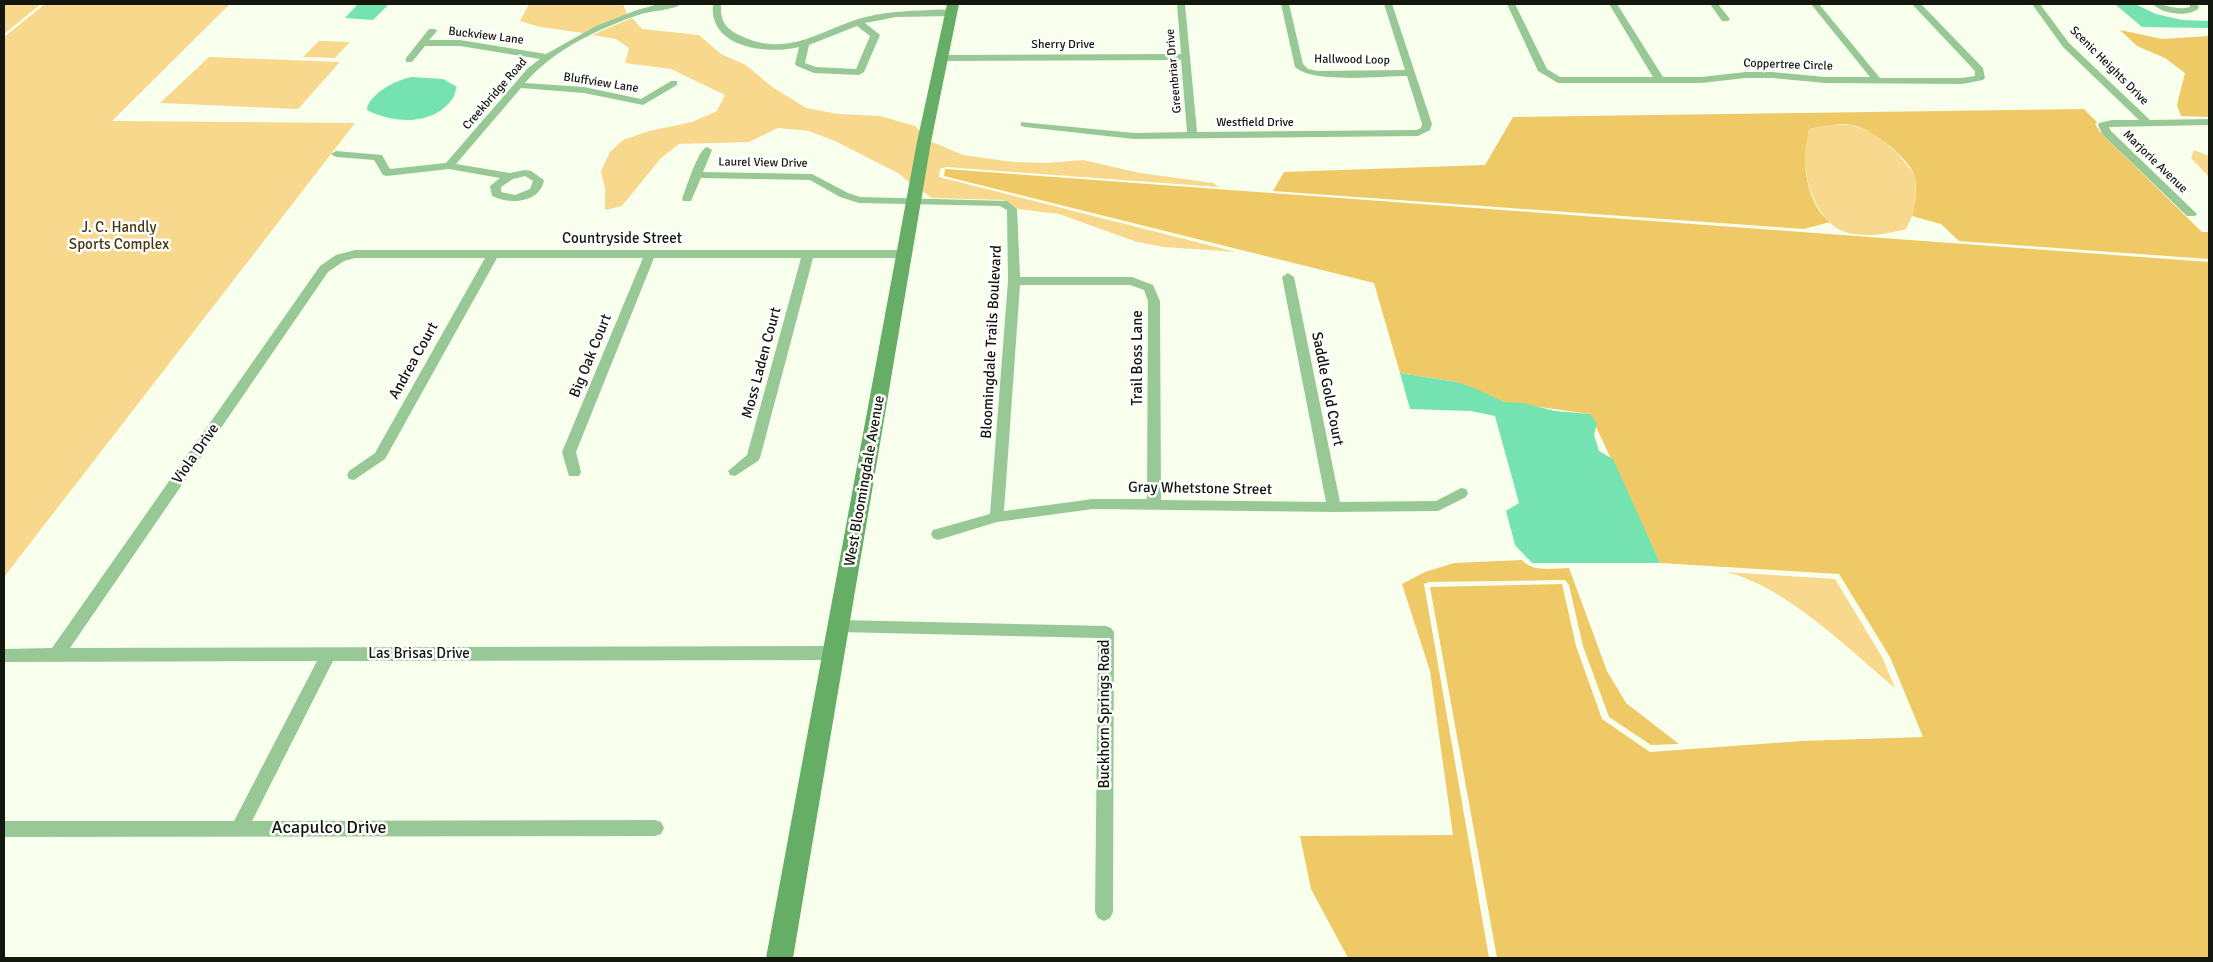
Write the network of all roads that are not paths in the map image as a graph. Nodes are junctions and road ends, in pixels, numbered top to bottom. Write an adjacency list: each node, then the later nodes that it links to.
1 (671, 4): 2 (street, Creekbridge Road); 21 (street, Creekbridge Road)
2 (677, 4)
3 (717, 4): 19 (street)
4 (1181, 4): 22 (street, Greenbriar Drive)
5 (1285, 4): 25 (street, Hallwood Loop)
6 (1388, 4): 25 (street)
7 (1511, 4): 26 (street, Coppertree Circle)
8 (1613, 4): 26 (street)
9 (1714, 4): 16 (street)
10 (1815, 4): 27 (street)
11 (1916, 4): 27 (street, Coppertree Circle)
12 (2036, 4): 30 (street, Scenic Heights Drive)
13 (2157, 4): 14 (street)
14 (2193, 4)
15 (952, 9): 17 (street); 23 (main road, West Bloomingdale Avenue)
16 (1724, 19)
17 (858, 22): 19 (street); 19 (street)
18 (432, 30): 20 (street)
19 (806, 43)
20 (422, 44): 21 (street, Buckview Lane); 24 (street)
21 (546, 57): 29 (street, Creekbridge Road)
22 (1185, 57): 23 (street, Sherry Drive); 33 (street, Greenbriar Drive)
23 (940, 58): 40 (main road, West Bloomingdale Avenue)
24 (409, 60)
25 (1411, 74): 33 (street, Westfield Drive)
26 (1660, 80): 27 (street, Coppertree Circle)
27 (1877, 80)
28 (674, 83): 29 (street, Bluffview Lane)
29 (520, 86): 36 (street, Creekbridge Road)
30 (2147, 122): 31 (street); 41 (street, Marjorie Avenue)
31 (2209, 122)
32 (1025, 124): 33 (street, Westfield Drive)
33 (1192, 135)
34 (707, 150): 37 (street)
35 (336, 154): 36 (street)
36 (449, 166): 38 (street)
37 (696, 175): 39 (street); 40 (street, Laurel View Drive)
38 (510, 176)
39 (687, 199)
40 (914, 200): 45 (main road, West Bloomingdale Avenue); 48 (street, Bloomingdale Trails Boulevard)
41 (2192, 214)
42 (493, 254): 43 (street, Countryside Street); 46 (street, Countryside Street); 51 (street, Andrea Court)
43 (650, 254): 44 (street, Countryside Street); 50 (street, Big Oak Court)
44 (808, 254): 45 (street, Countryside Street); 49 (street, Moss Laden Court)
45 (906, 254): 57 (main road, West Bloomingdale Avenue)
46 (340, 258): 59 (street, Viola Drive)
47 (1288, 277): 54 (street, Saddle Gold Court)
48 (1014, 281): 53 (street, Trail Boss Lane); 55 (street, Bloomingdale Trails Boulevard)
49 (735, 471)
50 (574, 472)
51 (354, 475)
52 (1461, 493): 54 (street, Gray Whetstone Street)
53 (1154, 504): 54 (street, Gray Whetstone Street); 55 (street, Gray Whetstone Street)
54 (1334, 507)
55 (997, 518): 56 (street, Gray Whetstone Street)
56 (938, 534)
57 (839, 626): 58 (main road, West Bloomingdale Avenue); 65 (street, Buckhorn Springs Road)
58 (834, 653): 60 (street, Las Brisas Drive); 66 (main road, West Bloomingdale Avenue)
59 (57, 654): 60 (street, Las Brisas Drive); 61 (street, Las Brisas Drive)
60 (328, 654): 62 (street)
61 (4, 655)
62 (239, 828): 63 (street, Acapulco Drive); 64 (street, Acapulco Drive)
63 (655, 828)
64 (4, 829)
65 (1104, 912)
66 (779, 958)

